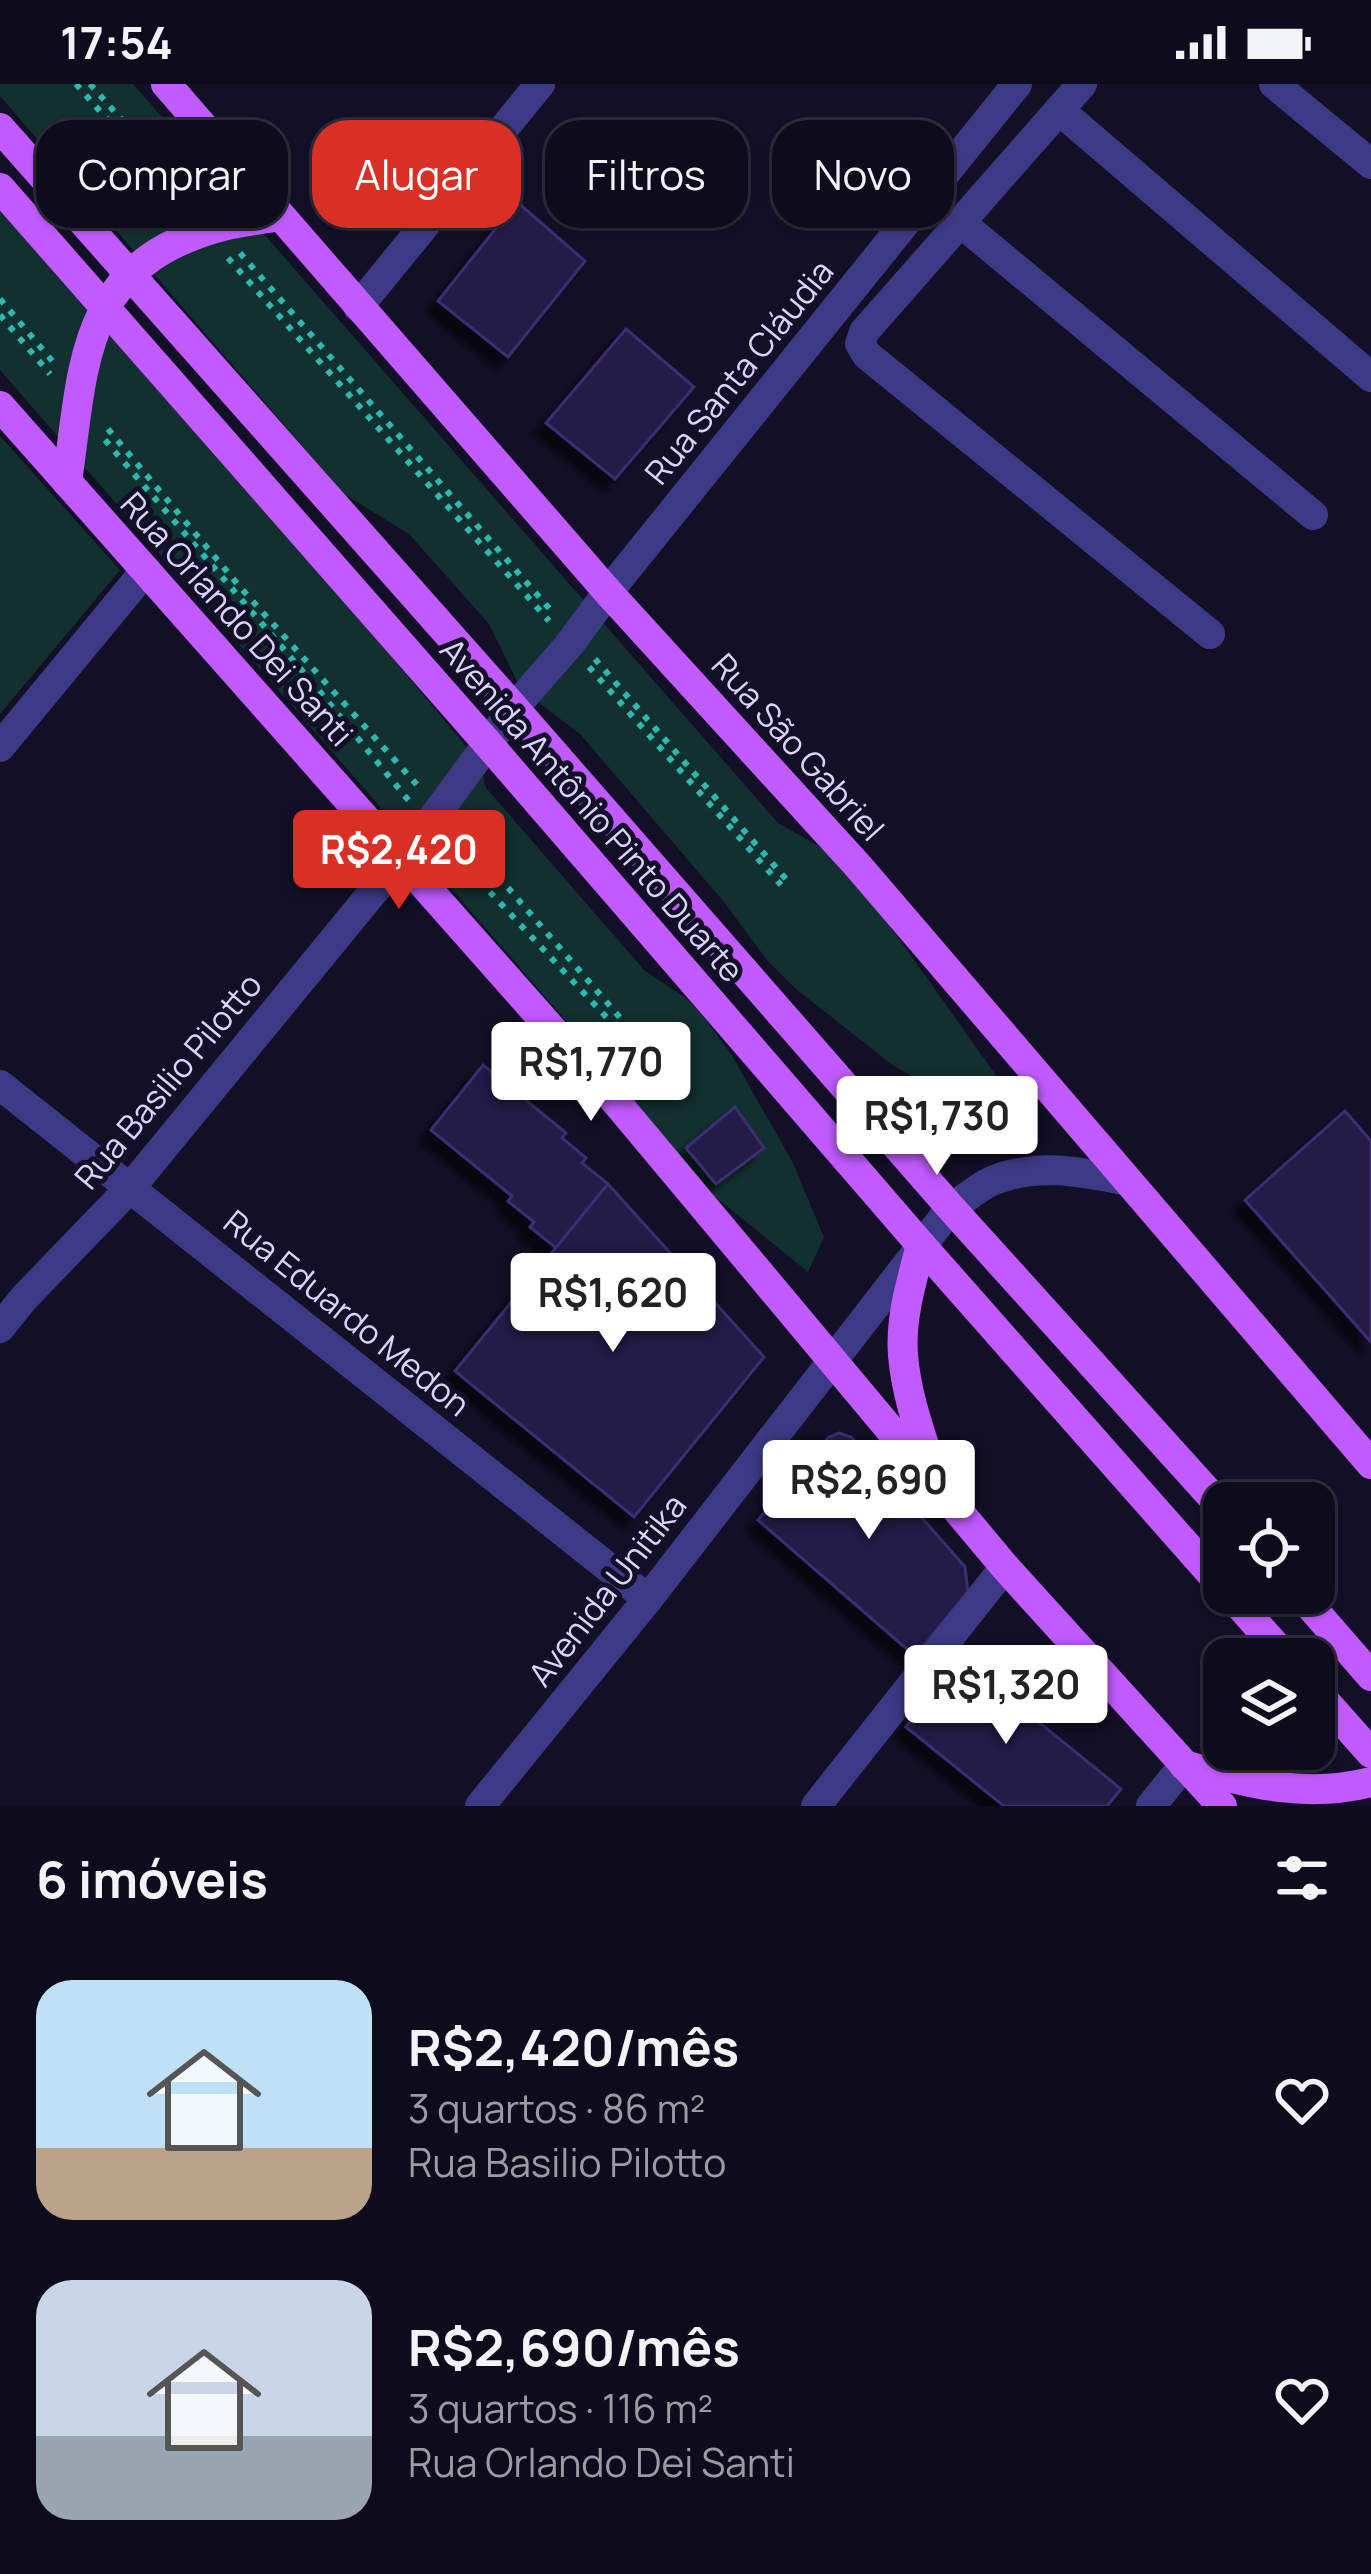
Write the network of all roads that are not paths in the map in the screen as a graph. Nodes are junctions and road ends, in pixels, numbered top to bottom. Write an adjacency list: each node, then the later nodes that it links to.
1 (166, 84): 7 (main road, Rua São Gabriel)
2 (540, 84): 16 (street)
3 (1017, 84): 22 (street, Rua Santa Cláudia)
4 (1082, 84): 6 (street)
5 (1274, 84): 9 (street)
6 (1060, 110): 11 (street); 17 (street)
7 (197, 120)
8 (0, 128): 14 (main road, Avenida Antônio Pinto Duarte)
9 (1371, 164)
10 (0, 188): 15 (main road, Avenida Antônio Pinto Duarte)
11 (961, 223): 20 (street); 23 (street)
12 (288, 226): 16 (main road, Rua São Gabriel)
13 (217, 228): 14 (main road)
14 (128, 275): 15 (main road); 24 (main road, Avenida Antônio Pinto Duarte)
15 (105, 304): 19 (main road); 25 (main road, Avenida Antônio Pinto Duarte)
16 (358, 307): 22 (main road, Rua São Gabriel)
17 (1371, 377)
18 (0, 406): 19 (main road, Rua Orlando Dei Santi)
19 (67, 482): 21 (main road, Rua Orlando Dei Santi)
20 (1313, 515)
21 (146, 570): 26 (street); 27 (main road, Rua Orlando Dei Santi)
22 (608, 592): 24 (street, Rua Basilio Pilotto); 29 (main road, Rua São Gabriel)
23 (1210, 634)
24 (514, 708): 25 (street, Rua Basilio Pilotto); 31 (main road, Avenida Antônio Pinto Duarte)
25 (489, 745): 27 (street, Rua Basilio Pilotto); 32 (main road, Avenida Antônio Pinto Duarte)
26 (0, 747)
27 (400, 858): 30 (street, Rua Basilio Pilotto); 34 (main road, Rua Orlando Dei Santi)
28 (0, 1084): 30 (street, Rua Eduardo Medon)
29 (1128, 1181): 31 (street, Avenida Unitika); 35 (main road, Rua São Gabriel)
30 (131, 1187): 33 (street, Rua Basilio Pilotto); 40 (street, Rua Eduardo Medon)
31 (951, 1208): 32 (street, Avenida Unitika); 37 (main road, Avenida Antônio Pinto Duarte)
32 (920, 1245): 34 (street, Avenida Unitika); 36 (main road); 38 (main road, Avenida Antônio Pinto Duarte)
33 (0, 1328)
34 (832, 1360): 36 (main road, Rua Orlando Dei Santi); 40 (street, Avenida Unitika)
35 (1371, 1463)
36 (937, 1486): 39 (main road, Rua Orlando Dei Santi)
37 (1203, 1487)
38 (1203, 1564)
39 (1005, 1567): 47 (main road, Rua Orlando Dei Santi); 50 (street)
40 (648, 1599): 49 (street, Avenida Unitika)
41 (1247, 1614): 43 (main road, Avenida Antônio Pinto Duarte)
42 (1317, 1614): 44 (main road)
43 (1268, 1638)
44 (1371, 1676)
45 (1335, 1713): 46 (main road)
46 (1371, 1753)
47 (1184, 1766): 48 (main road); 51 (street); 52 (main road, Rua Orlando Dei Santi)
48 (1371, 1782)
49 (480, 1806)
50 (816, 1806)
51 (1151, 1806)
52 (1222, 1806)

